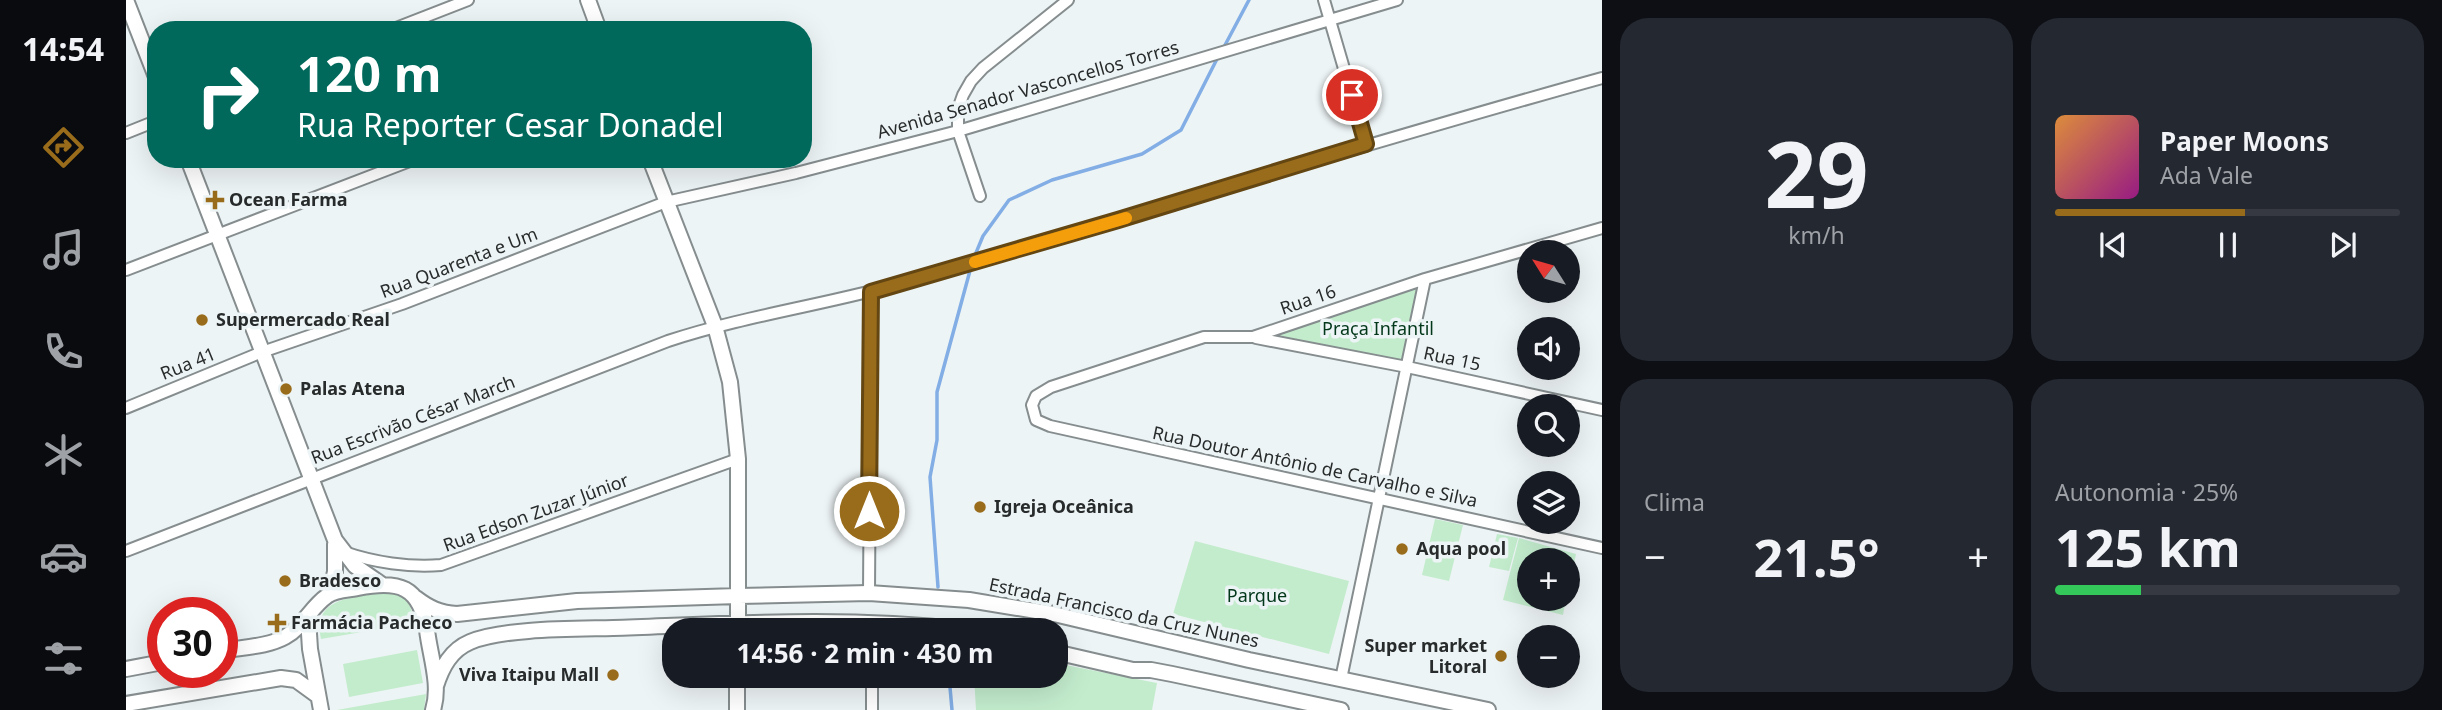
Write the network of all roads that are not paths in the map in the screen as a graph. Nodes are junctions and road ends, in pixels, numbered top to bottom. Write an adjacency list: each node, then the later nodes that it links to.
1 (126, 0): 10 (main road)
2 (468, 0): 7 (street)
3 (588, 0): 8 (main road)
4 (1068, 0): 13 (street)
5 (1324, 0): 9 (street)
6 (1397, 0): 9 (street, Avenida Senador Vasconcellos Torres)
7 (414, 21)
8 (596, 21)
9 (1332, 21): 13 (street, Avenida Senador Vasconcellos Torres); 15 (street)
10 (147, 54)
11 (1602, 78): 15 (street, Rua Escrivão César March)
12 (147, 125): 14 (street)
13 (958, 131): 19 (street); 20 (street, Avenida Senador Vasconcellos Torres)
14 (126, 133)
15 (1366, 144): 25 (street, Rua Escrivão César March)
16 (191, 168): 22 (main road)
17 (391, 168): 22 (street)
18 (653, 168): 20 (main road)
19 (980, 195)
20 (666, 202): 26 (main road); 28 (street, Rua Quarenta e Um)
21 (1602, 229): 24 (street, Rua 16)
22 (217, 234): 23 (street); 28 (main road)
23 (126, 270)
24 (1425, 279): 27 (street, Rua 16); 29 (street)
25 (871, 292): 26 (street, Rua Escrivão César March); 40 (street)
26 (715, 326): 33 (main road); 34 (street, Rua Escrivão César March)
27 (1253, 337): 29 (street, Rua 15); 30 (street, Rua 16)
28 (262, 352): 31 (street, Rua 41); 34 (main road)
29 (1407, 367): 32 (street, Rua 15); 35 (street)
30 (1032, 405): 35 (street, Rua Doutor Antônio de Carvalho e Silva)
31 (126, 408)
32 (1602, 410)
33 (738, 459): 36 (street, Rua Edson Zuzar Júnior); 42 (main road)
34 (311, 478): 36 (main road); 38 (street, Rua Escrivão César March)
35 (1378, 499): 37 (street, Rua Doutor Antônio de Carvalho e Silva); 51 (street)
36 (339, 546): 39 (main road); 41 (main road)
37 (1602, 548)
38 (126, 551)
39 (381, 584): 41 (main road); 43 (main road, Estrada Francisco da Cruz Nunes)
40 (869, 593): 42 (main road, Estrada Francisco da Cruz Nunes); 51 (main road, Estrada Francisco da Cruz Nunes)
41 (329, 594): 44 (main road)
42 (738, 596): 43 (main road, Estrada Francisco da Cruz Nunes); 45 (main road)
43 (416, 598): 52 (main road)
44 (308, 618): 47 (main road); 56 (main road)
45 (738, 618)
46 (662, 628): 52 (main road)
47 (238, 648)
48 (1068, 656): 60 (main road)
49 (147, 665): 50 (main road)
50 (126, 669)
51 (1341, 678): 61 (main road, Estrada Francisco da Cruz Nunes)
52 (436, 686): 57 (main road)
53 (737, 688): 58 (main road)
54 (872, 688): 59 (street)
55 (126, 704): 56 (main road)
56 (319, 706)
57 (433, 710)
58 (737, 710)
59 (872, 710)
60 (1341, 710)
61 (1488, 710)

